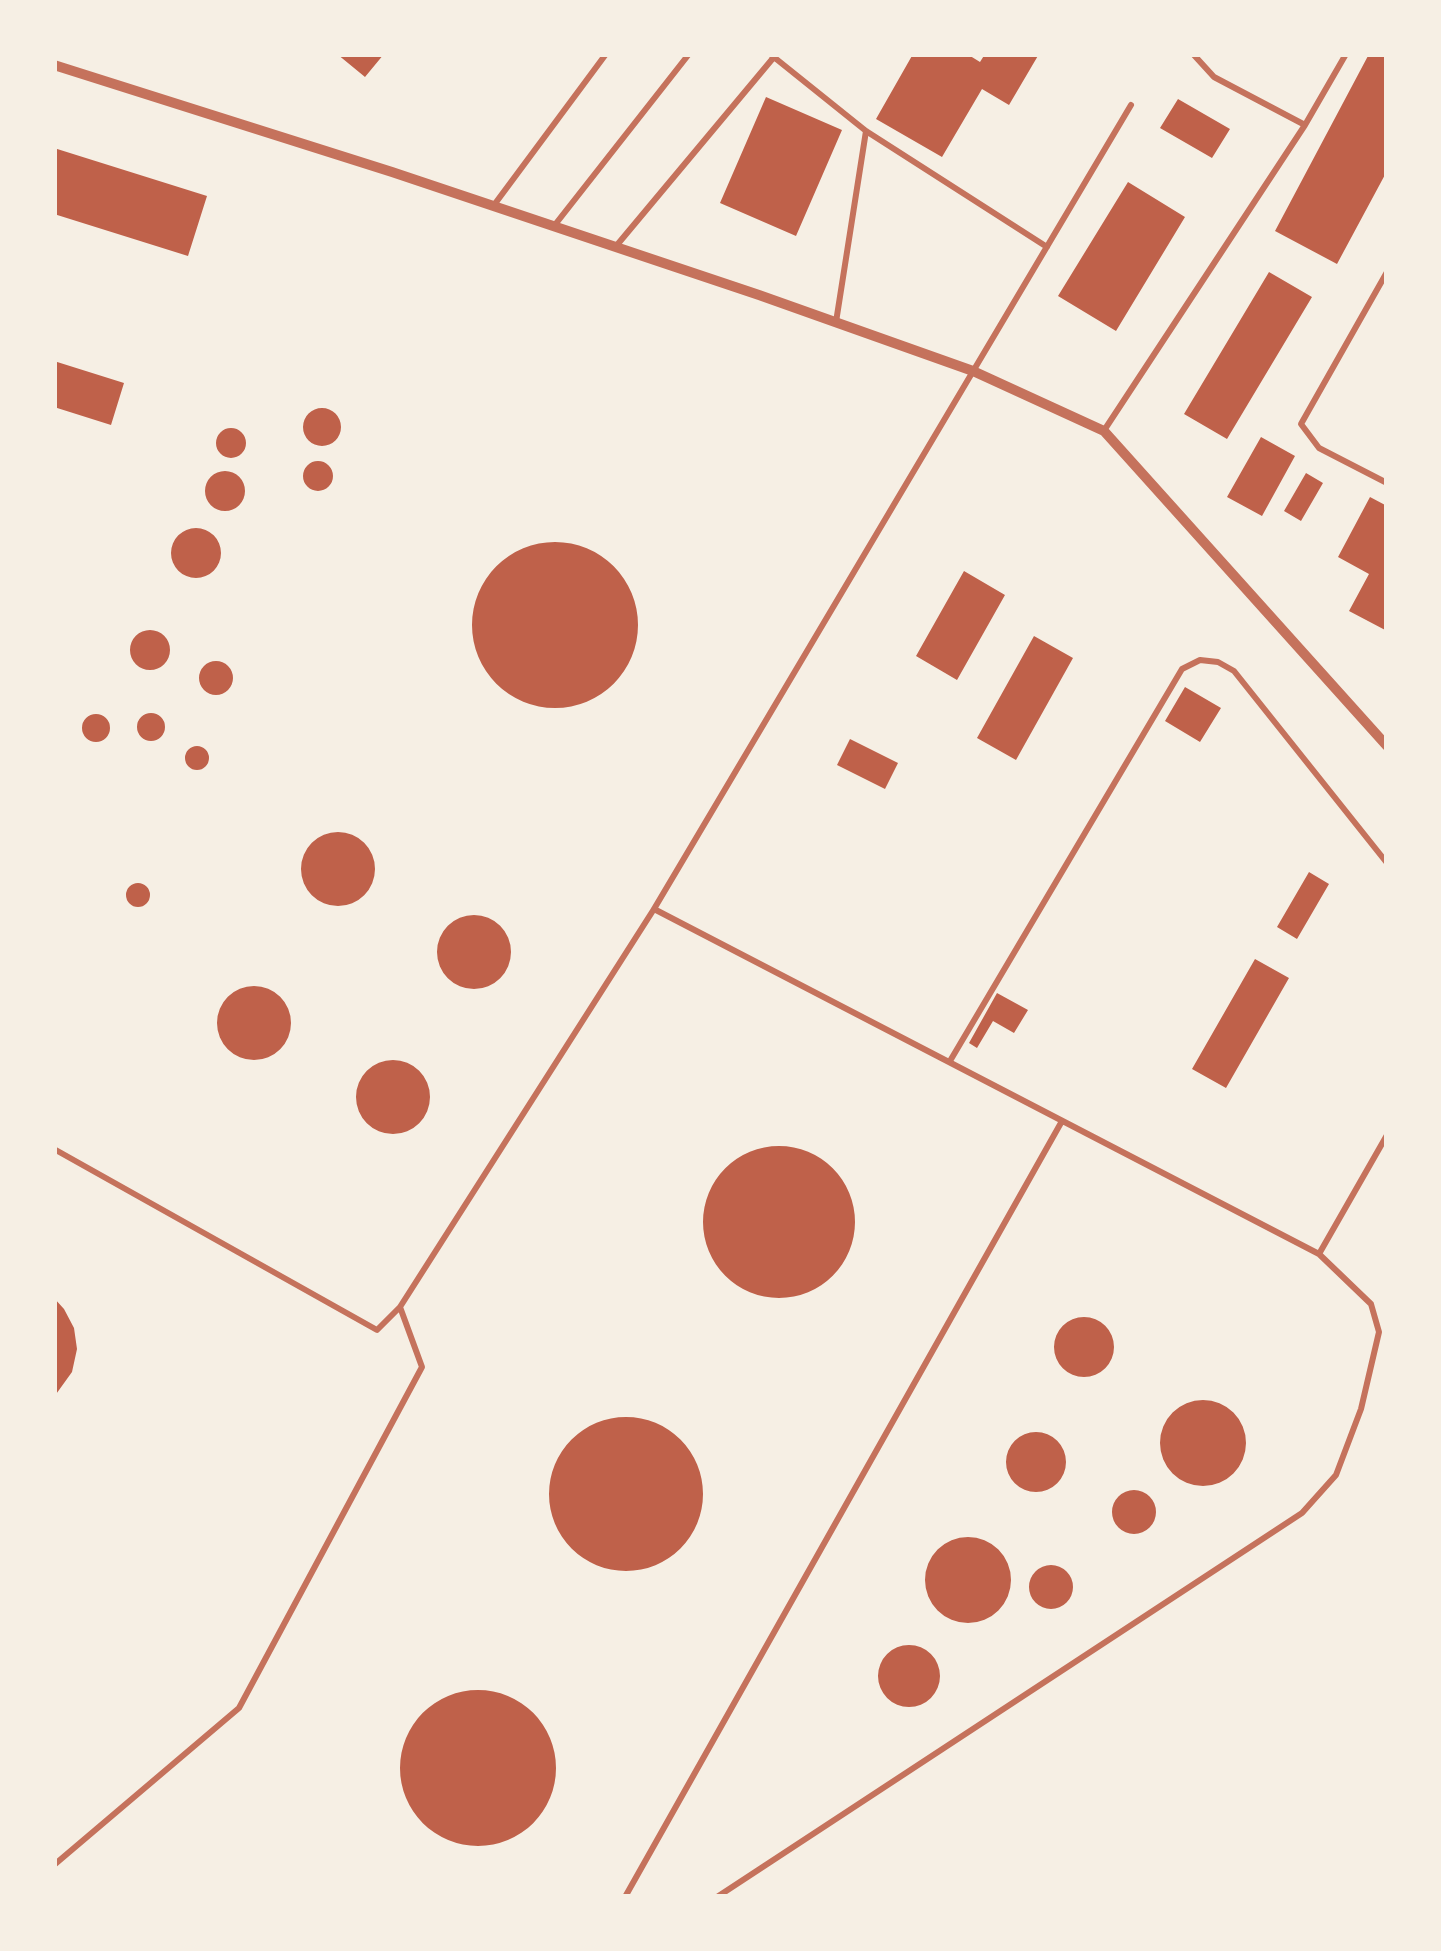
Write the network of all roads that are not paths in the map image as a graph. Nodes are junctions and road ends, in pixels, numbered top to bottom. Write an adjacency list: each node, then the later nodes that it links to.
1 (607, 54): 10 (lane)
2 (689, 54): 11 (lane)
3 (1193, 54): 8 (lane)
4 (1346, 54): 8 (lane)
5 (773, 55): 9 (lane); 12 (lane)
6 (54, 65): 10 (street)
7 (1131, 105): 13 (lane)
8 (1305, 125): 17 (lane)
9 (866, 131): 13 (lane); 15 (lane)
10 (493, 206): 11 (street)
11 (554, 226): 12 (street)
12 (616, 247): 15 (street)
13 (1046, 247): 16 (lane)
14 (1387, 272): 18 (lane)
15 (836, 322): 16 (street)
16 (973, 371): 17 (street); 21 (lane)
17 (1104, 431): 19 (street)
18 (1387, 483)
19 (1387, 746)
20 (1387, 863): 22 (lane)
21 (653, 909): 22 (lane); 27 (lane)
22 (949, 1062): 23 (lane)
23 (1062, 1121): 26 (lane); 29 (lane)
24 (1387, 1135): 26 (lane)
25 (54, 1149): 27 (lane)
26 (1319, 1254): 30 (lane)
27 (400, 1307): 28 (lane)
28 (54, 1865)
29 (625, 1897)
30 (717, 1897)

